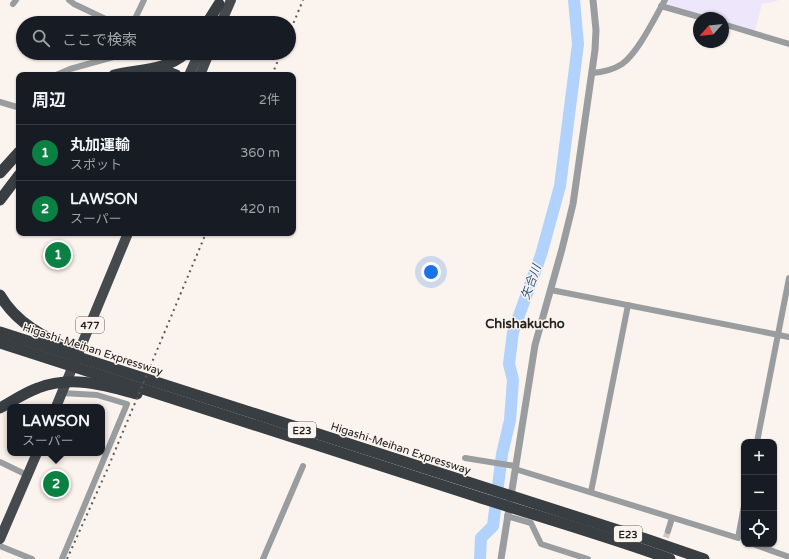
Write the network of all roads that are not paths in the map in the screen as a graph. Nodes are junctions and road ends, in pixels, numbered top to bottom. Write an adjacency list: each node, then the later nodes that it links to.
1 (69, 0): 8 (street)
2 (144, 0): 9 (street)
3 (231, 0): 12 (highway)
4 (593, 0): 25 (street)
5 (220, 2): 10 (highway); 11 (highway)
6 (663, 3): 7 (street); 25 (street)
7 (693, 14)
8 (99, 16)
9 (136, 16)
10 (211, 16)
11 (214, 16)
12 (224, 16)
13 (729, 26): 14 (street)
14 (789, 44)
15 (101, 60): 20 (street)
16 (174, 60): 19 (highway)
17 (196, 60): 23 (highway)
18 (206, 60): 24 (highway)
19 (154, 69): 21 (highway); 22 (highway)
20 (62, 72)
21 (125, 72)
22 (168, 72)
23 (190, 72)
24 (201, 72)
25 (593, 73): 38 (street)
26 (0, 102): 27 (street)
27 (16, 107)
28 (16, 153): 30 (highway)
29 (16, 154): 31 (highway)
30 (0, 166)
31 (0, 173)
32 (16, 174): 34 (highway)
33 (16, 180): 35 (highway)
34 (0, 188)
35 (0, 200)
36 (127, 236): 47 (highway, 477)
37 (789, 278): 42 (street)
38 (551, 290): 40 (street); 55 (street)
39 (0, 295): 45 (highway)
40 (628, 305): 42 (street); 58 (street)
41 (0, 332): 45 (highway, Higashi-Meihan Expressway)
42 (778, 335): 43 (street); 50 (street)
43 (789, 338)
44 (0, 343): 45 (highway, Higashi-Meihan Expressway)
45 (67, 355): 46 (highway, Higashi-Meihan Expressway); 46 (highway, Higashi-Meihan Expressway)
46 (129, 383): 49 (highway); 57 (highway, Higashi-Meihan Expressway / E23); 57 (highway, Higashi-Meihan Expressway / E23)
47 (62, 393): 48 (highway, 477); 69 (street)
48 (57, 404)
49 (0, 408)
50 (758, 439)
51 (36, 456): 56 (highway)
52 (465, 458): 55 (street)
53 (0, 462): 56 (street)
54 (303, 466): 70 (street)
55 (513, 467): 58 (street); 60 (street)
56 (28, 475): 63 (highway)
57 (450, 483): 59 (highway, Higashi-Meihan Expressway / E23)
58 (591, 492): 61 (street)
59 (550, 515): 73 (highway, Higashi-Meihan Expressway / E23); 74 (highway, Higashi-Meihan Expressway / E23)
60 (507, 516): 71 (street); 72 (street)
61 (672, 518): 62 (street); 64 (street)
62 (668, 531)
63 (0, 539)
64 (741, 539)
65 (0, 546): 68 (street)
66 (761, 547): 67 (street)
67 (789, 557)
68 (32, 559)
69 (62, 559)
70 (264, 559)
71 (501, 559)
72 (588, 559)
73 (670, 559)
74 (704, 559)

